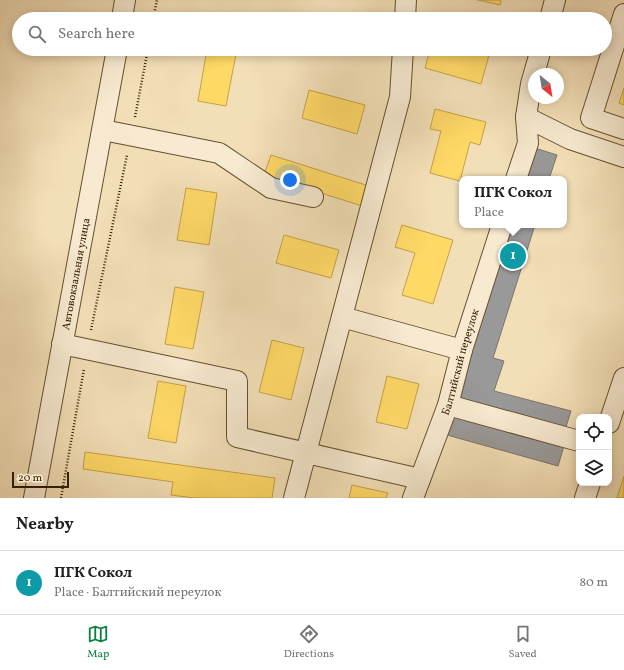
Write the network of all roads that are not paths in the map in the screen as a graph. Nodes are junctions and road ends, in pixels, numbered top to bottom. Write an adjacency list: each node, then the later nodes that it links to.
1 (125, 0): 4 (street)
2 (406, 0): 5 (street)
3 (555, 0): 6 (street)
4 (123, 12)
5 (405, 12)
6 (552, 12)
7 (624, 14): 8 (street)
8 (612, 52)
9 (116, 56): 15 (street, Автовокзальная улица)
10 (403, 56): 20 (street)
11 (539, 56): 13 (street)
12 (611, 56): 14 (street)
13 (526, 117): 16 (street); 17 (street)
14 (624, 129)
15 (103, 130): 18 (street); 21 (street, Автовокзальная улица)
16 (624, 157)
17 (517, 176)
18 (314, 197)
19 (501, 228): 22 (street, Балтийский переулок)
20 (342, 317): 22 (street); 27 (street)
21 (62, 344): 27 (street); 30 (street, Автовокзальная улица)
22 (462, 350): 24 (street, Балтийский переулок)
23 (624, 378): 25 (street)
24 (448, 405): 26 (street); 28 (street, Балтийский переулок)
25 (612, 414)
26 (576, 441)
27 (306, 453): 28 (street); 31 (street)
28 (420, 479): 32 (street, Балтийский переулок)
29 (589, 486): 33 (street)
30 (34, 498)
31 (294, 498)
32 (413, 498)
33 (585, 498)

